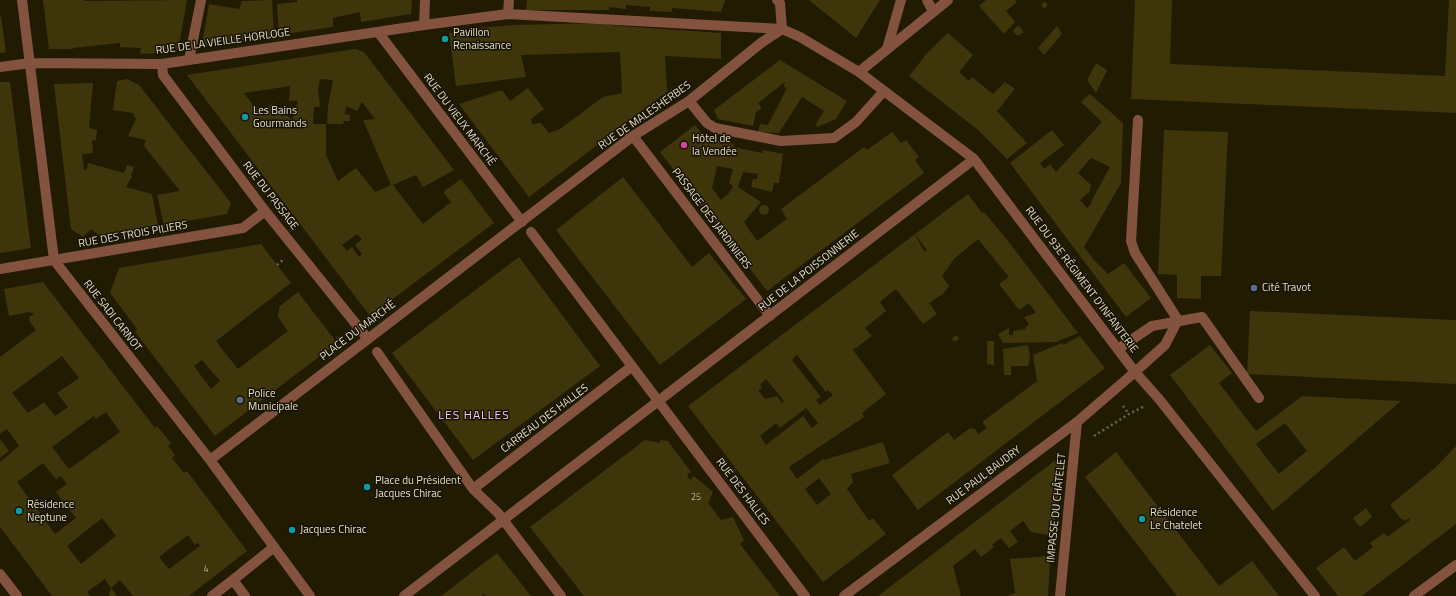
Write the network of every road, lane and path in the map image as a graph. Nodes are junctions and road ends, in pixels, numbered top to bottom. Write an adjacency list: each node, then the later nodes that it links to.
1 (22, 0): 16 (street)
2 (200, 0): 15 (street)
3 (425, 0): 11 (street)
4 (509, 0): 10 (street)
5 (777, 0): 12 (street)
6 (901, 0): 14 (street)
7 (927, 0): 9 (street)
8 (948, 0): 9 (street)
9 (933, 11): 14 (street)
10 (508, 14): 11 (street, RUE DE LA VIEILLE HORLOGE); 12 (street, RUE DE LA VIEILLE HORLOGE)
11 (424, 25): 13 (street, RUE DE LA VIEILLE HORLOGE)
12 (782, 29): 19 (street, RUE DU 93E RÉGIMENT D'INFANTERIE); 21 (street, RUE DE MALESHERBES)
13 (378, 32): 15 (street, RUE DE LA VIEILLE HORLOGE); 26 (street, RUE DU VIEUX MARCHÉ)
14 (887, 49): 19 (street)
15 (189, 60): 17 (street, RUE DE LA VIEILLE HORLOGE)
16 (30, 63): 17 (street, RUE DE LA VIEILLE HORLOGE); 18 (street, RUE DE LA VIEILLE HORLOGE); 28 (street)
17 (162, 64): 25 (street, RUE DU PASSAGE)
18 (0, 67)
19 (858, 72): 20 (street, RUE DU 93E RÉGIMENT D'INFANTERIE)
20 (884, 91): 21 (street); 24 (street, RUE DU 93E RÉGIMENT D'INFANTERIE)
21 (689, 101): 23 (street, RUE DE MALESHERBES)
22 (1138, 120): 31 (street)
23 (634, 136): 26 (street, RUE DE MALESHERBES); 30 (street, PASSAGE DES JARDINIERS)
24 (974, 159): 30 (street, RUE DE LA POISSONNERIE); 33 (street, RUE DU 93E RÉGIMENT D'INFANTERIE)
25 (265, 211): 28 (street, RUE DES TROIS PILIERS); 32 (street, RUE DU PASSAGE)
26 (522, 222): 32 (street, PLACE DU MARCHÉ)
27 (531, 232): 35 (street)
28 (54, 260): 29 (street, RUE DES TROIS PILIERS); 42 (street, RUE SADI CARNOT)
29 (0, 269)
30 (770, 316): 39 (street, RUE DE LA POISSONNERIE)
31 (1178, 320): 33 (street); 36 (street, RUE PAUL BAUDRY); 37 (street)
32 (368, 339): 42 (street, PLACE DU MARCHÉ)
33 (1118, 349): 36 (street, RUE DU 93E RÉGIMENT D'INFANTERIE)
34 (377, 352): 43 (street)
35 (631, 367): 39 (street); 43 (street, CARREAU DES HALLES)
36 (1135, 372): 38 (street, RUE DU 93E RÉGIMENT D'INFANTERIE); 40 (street, RUE PAUL BAUDRY)
37 (1259, 398)
38 (1159, 399): 41 (path); 58 (street, RUE DU 93E RÉGIMENT D'INFANTERIE)
39 (659, 402): 44 (street); 55 (street, RUE DES HALLES)
40 (1078, 422): 41 (street, IMPASSE DU CHÂTELET); 56 (street, RUE PAUL BAUDRY)
41 (1075, 448): 57 (street, IMPASSE DU CHÂTELET)
42 (210, 460): 45 (street, RUE SADI CARNOT)
43 (473, 489): 44 (street)
44 (503, 521): 53 (street); 54 (street)
45 (274, 547): 48 (street); 49 (street, RUE SADI CARNOT)
46 (1456, 565): 59 (street)
47 (0, 574): 50 (street)
48 (233, 580): 51 (street); 52 (street)
49 (308, 595)
50 (17, 596)
51 (212, 596)
52 (245, 596)
53 (404, 596)
54 (561, 596)
55 (805, 596)
56 (844, 596)
57 (1060, 596)
58 (1315, 596)
59 (1414, 596)

